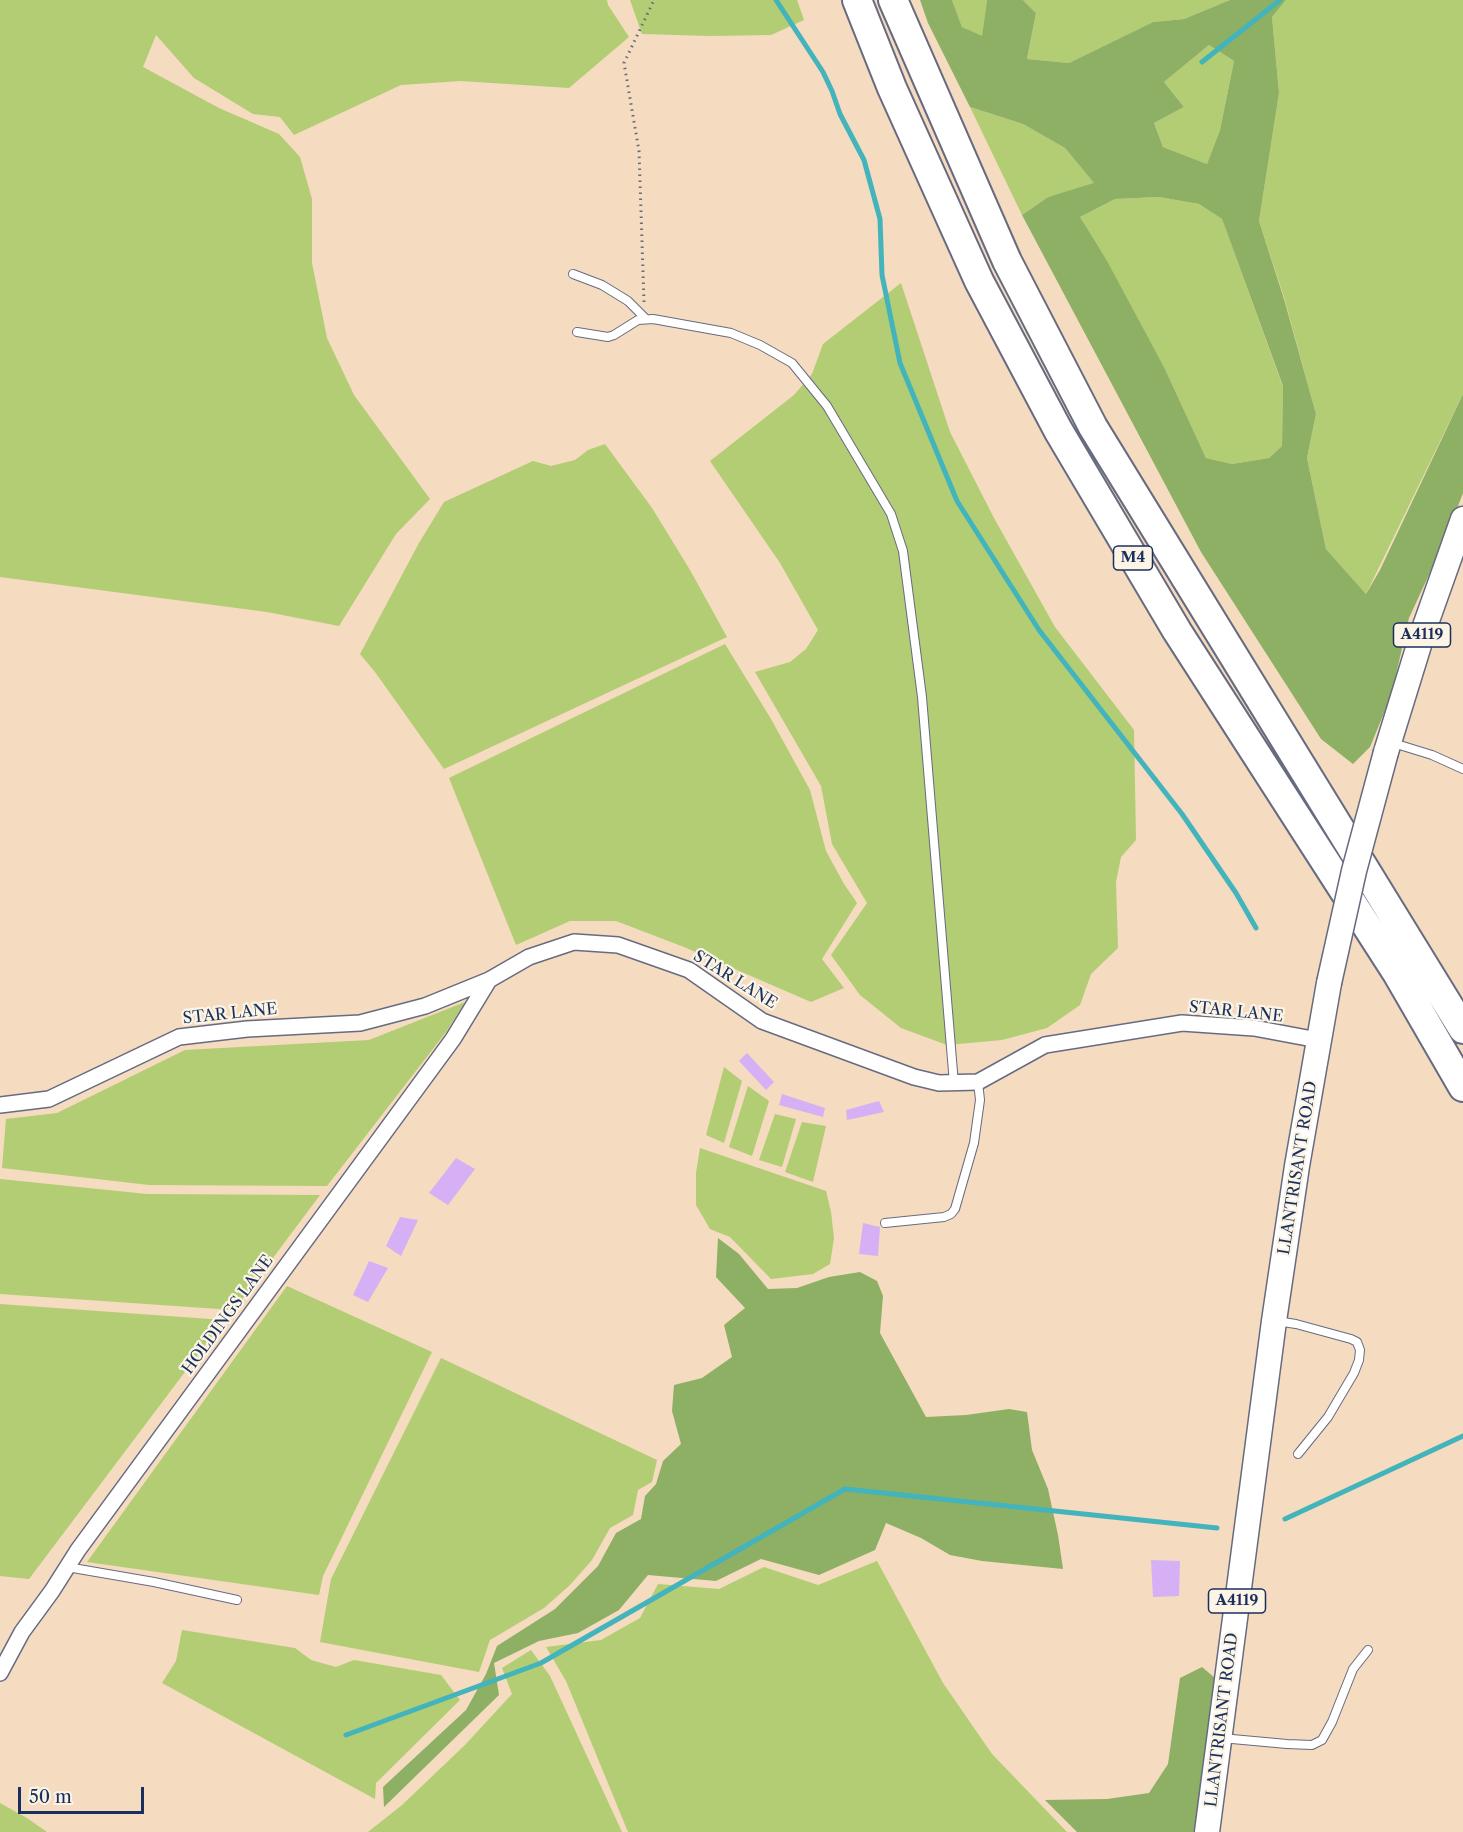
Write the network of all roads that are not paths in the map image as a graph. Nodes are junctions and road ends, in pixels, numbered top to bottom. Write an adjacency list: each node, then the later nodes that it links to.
1 (857, 0): 14 (highway, M4)
2 (893, 0): 10 (highway, M4)
3 (573, 274): 4 (lane)
4 (645, 318): 5 (lane); 13 (lane)
5 (577, 332)
6 (1463, 519): 7 (main road, LLANTRISANT ROAD / A4119)
7 (1388, 747): 8 (lane); 11 (main road, LLANTRISANT ROAD / A4119, bridge)
8 (1463, 769)
9 (489, 980): 13 (street, STAR LANE); 15 (street, STAR LANE); 19 (street, HOLDINGS LANE)
10 (1463, 1029)
11 (1318, 1041): 12 (street, STAR LANE); 17 (main road, LLANTRISANT ROAD / A4119)
12 (978, 1082): 13 (street, STAR LANE); 16 (lane)
13 (954, 1084)
14 (1463, 1087)
15 (0, 1106)
16 (885, 1223)
17 (1274, 1321): 18 (lane); 23 (main road, LLANTRISANT ROAD / A4119)
18 (1298, 1454)
19 (67, 1567): 20 (lane); 22 (street, HOLDINGS LANE)
20 (237, 1600)
21 (1368, 1650): 23 (lane)
22 (0, 1672)
23 (1220, 1738): 24 (main road, LLANTRISANT ROAD / A4119)
24 (1207, 1832)

